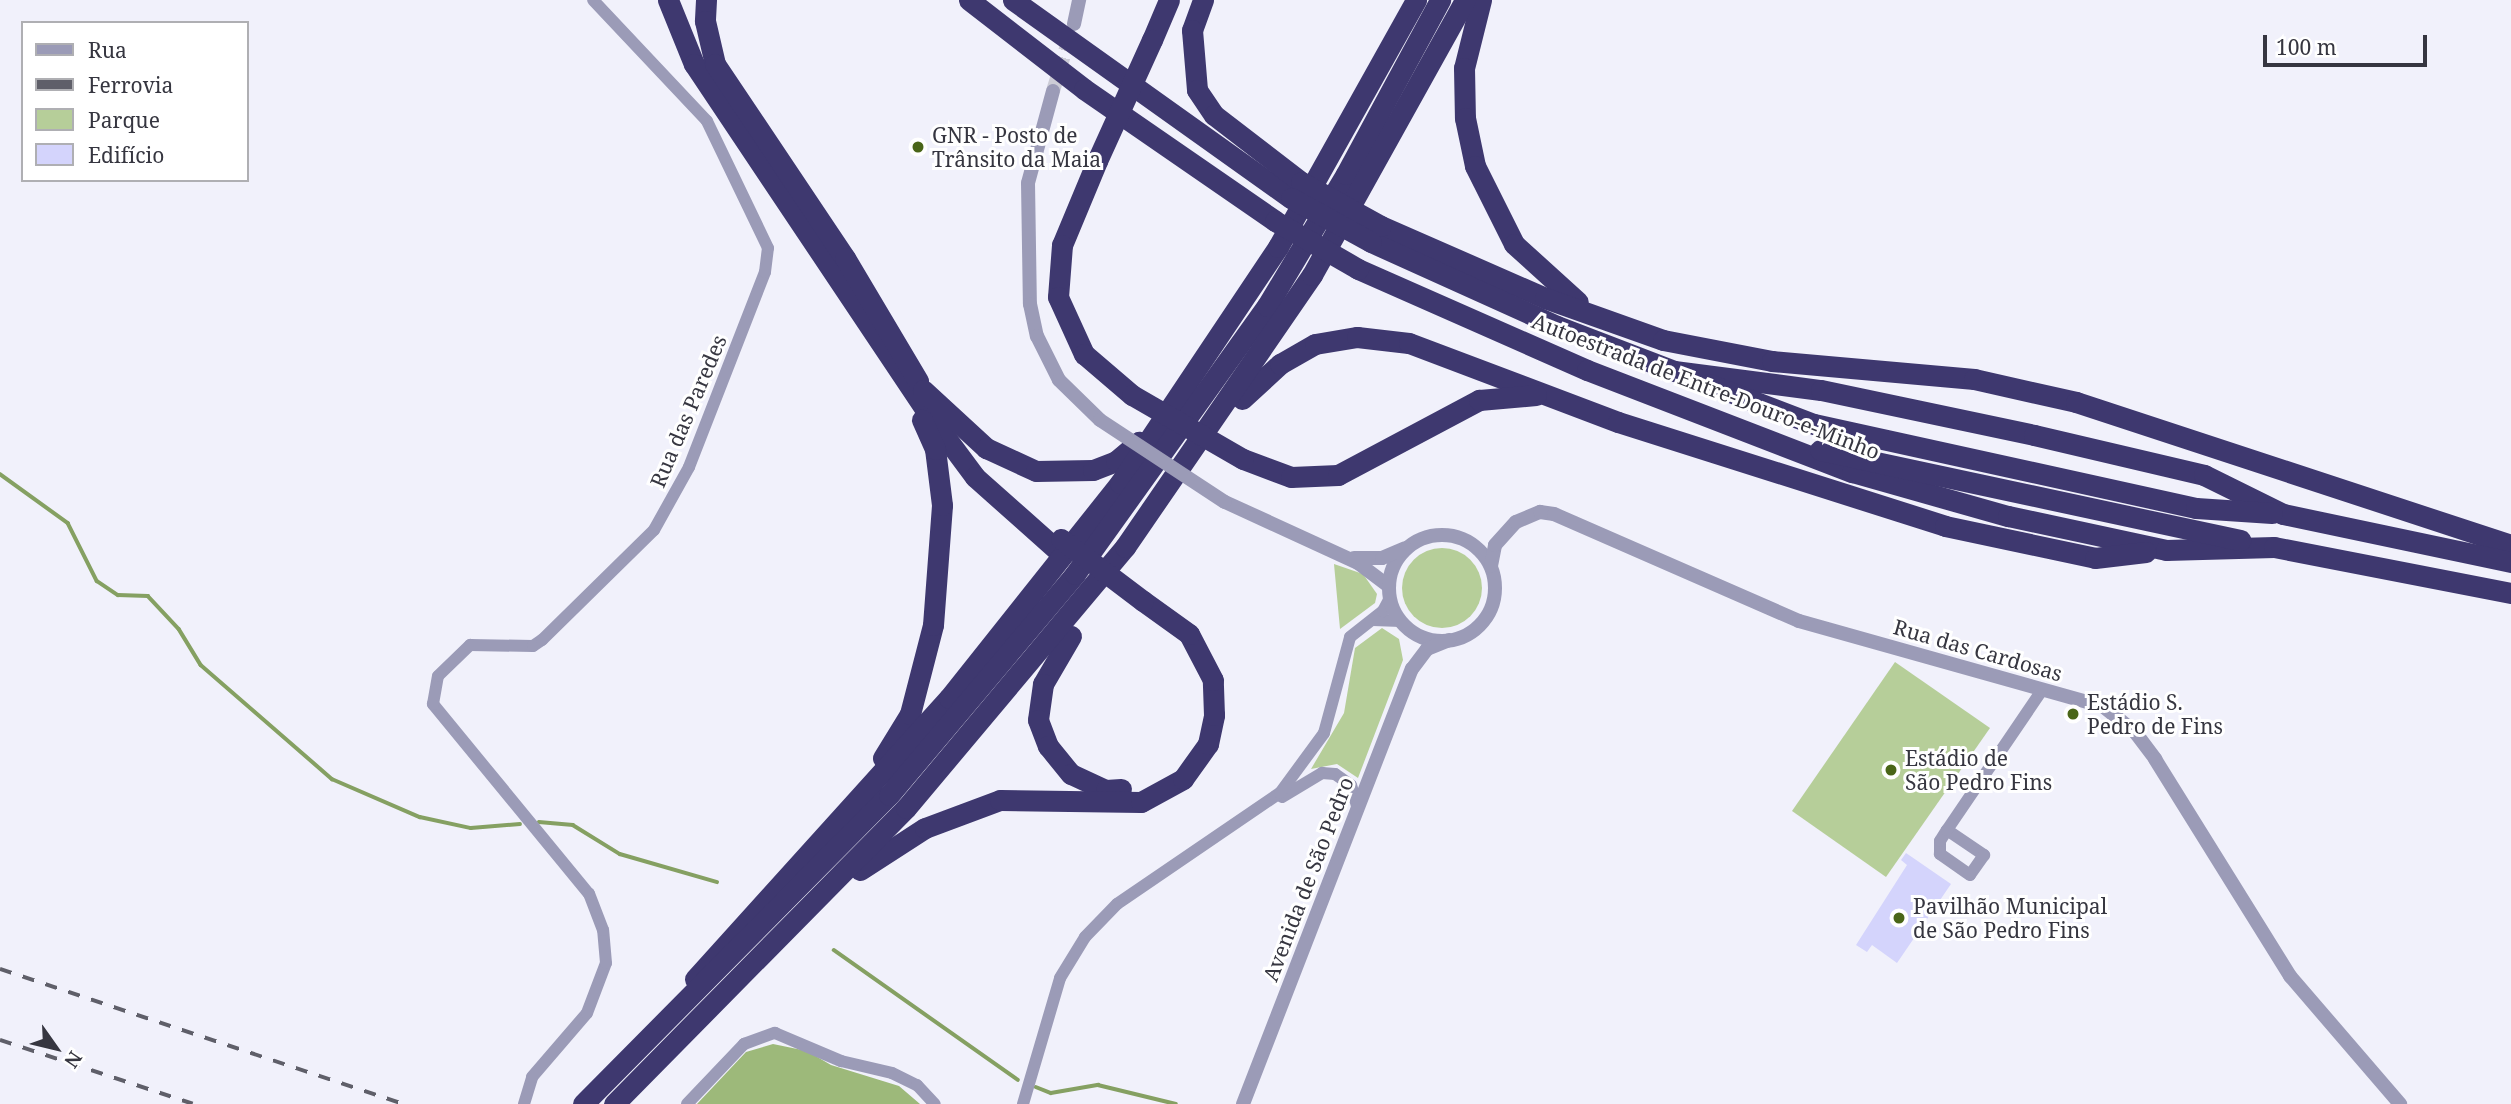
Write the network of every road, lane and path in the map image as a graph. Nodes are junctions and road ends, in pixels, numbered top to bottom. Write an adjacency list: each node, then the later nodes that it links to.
1 (593, 0): 51 (street, Rua das Paredes)
2 (668, 0): 18 (highway)
3 (706, 0): 20 (highway)
4 (970, 0): 24 (highway, Autoestrada de Entre-Douro-e-Minho, bridge)
5 (1013, 0): 15 (highway)
6 (1079, 0): 13 (street)
7 (1169, 0): 21 (highway, bridge)
8 (1203, 0): 15 (highway)
9 (1416, 0): 22 (highway)
10 (1440, 0): 50 (highway)
11 (1465, 0): 23 (highway)
12 (1481, 0): 17 (highway)
13 (1074, 24)
14 (1053, 91): 33 (street, bridge)
15 (1296, 190): 16 (highway, bridge)
16 (1376, 234): 17 (highway); 19 (highway, Autoestrada de Entre-Douro-e-Minho)
17 (1622, 327): 30 (highway)
18 (898, 371): 28 (highway); 46 (highway)
19 (1674, 371): 25 (highway); 25 (highway, Autoestrada de Entre-Douro-e-Minho)
20 (923, 390): 22 (highway); 28 (highway)
21 (1550, 396): 23 (highway); 32 (highway)
22 (1181, 397): 46 (highway)
23 (1210, 430): 38 (highway)
24 (1790, 445): 31 (highway); 32 (highway, Autoestrada de Entre-Douro-e-Minho)
25 (2283, 514): 34 (highway, Autoestrada de Entre-Douro-e-Minho)
26 (1502, 536): 27 (street); 35 (street); 44 (street, Rua das Cardosas)
27 (1464, 539): 29 (street); 35 (street)
28 (1058, 543): 39 (highway, bridge)
29 (1410, 545): 33 (street); 36 (street)
30 (2511, 545)
31 (2274, 547): 32 (highway, Autoestrada de Entre-Douro-e-Minho); 37 (highway, Autoestrada de Entre-Douro-e-Minho)
32 (2166, 550)
33 (1343, 555): 36 (street)
34 (2511, 562)
35 (1491, 566): 42 (street)
36 (1389, 592): 40 (street); 41 (street)
37 (2511, 593)
38 (1087, 596): 39 (highway); 49 (highway)
39 (1140, 606): 49 (highway)
40 (1370, 621): 41 (street); 47 (street)
41 (1405, 625): 42 (street); 43 (street, Avenida de São Pedro)
42 (1449, 640): 43 (street, Avenida de São Pedro)
43 (1412, 669): 45 (street, Avenida de São Pedro)
44 (2042, 690): 48 (street); 58 (street, Rua das Cardosas)
45 (1358, 810): 47 (street); 57 (street, Avenida de São Pedro)
46 (847, 812): 50 (highway)
47 (1258, 812): 56 (street)
48 (1947, 830)
49 (824, 895): 53 (highway)
50 (637, 1052): 52 (highway)
51 (524, 1104)
52 (583, 1104)
53 (614, 1104)
54 (687, 1104): 55 (street)
55 (935, 1104)
56 (1023, 1104)
57 (1244, 1104)
58 (2400, 1104)

